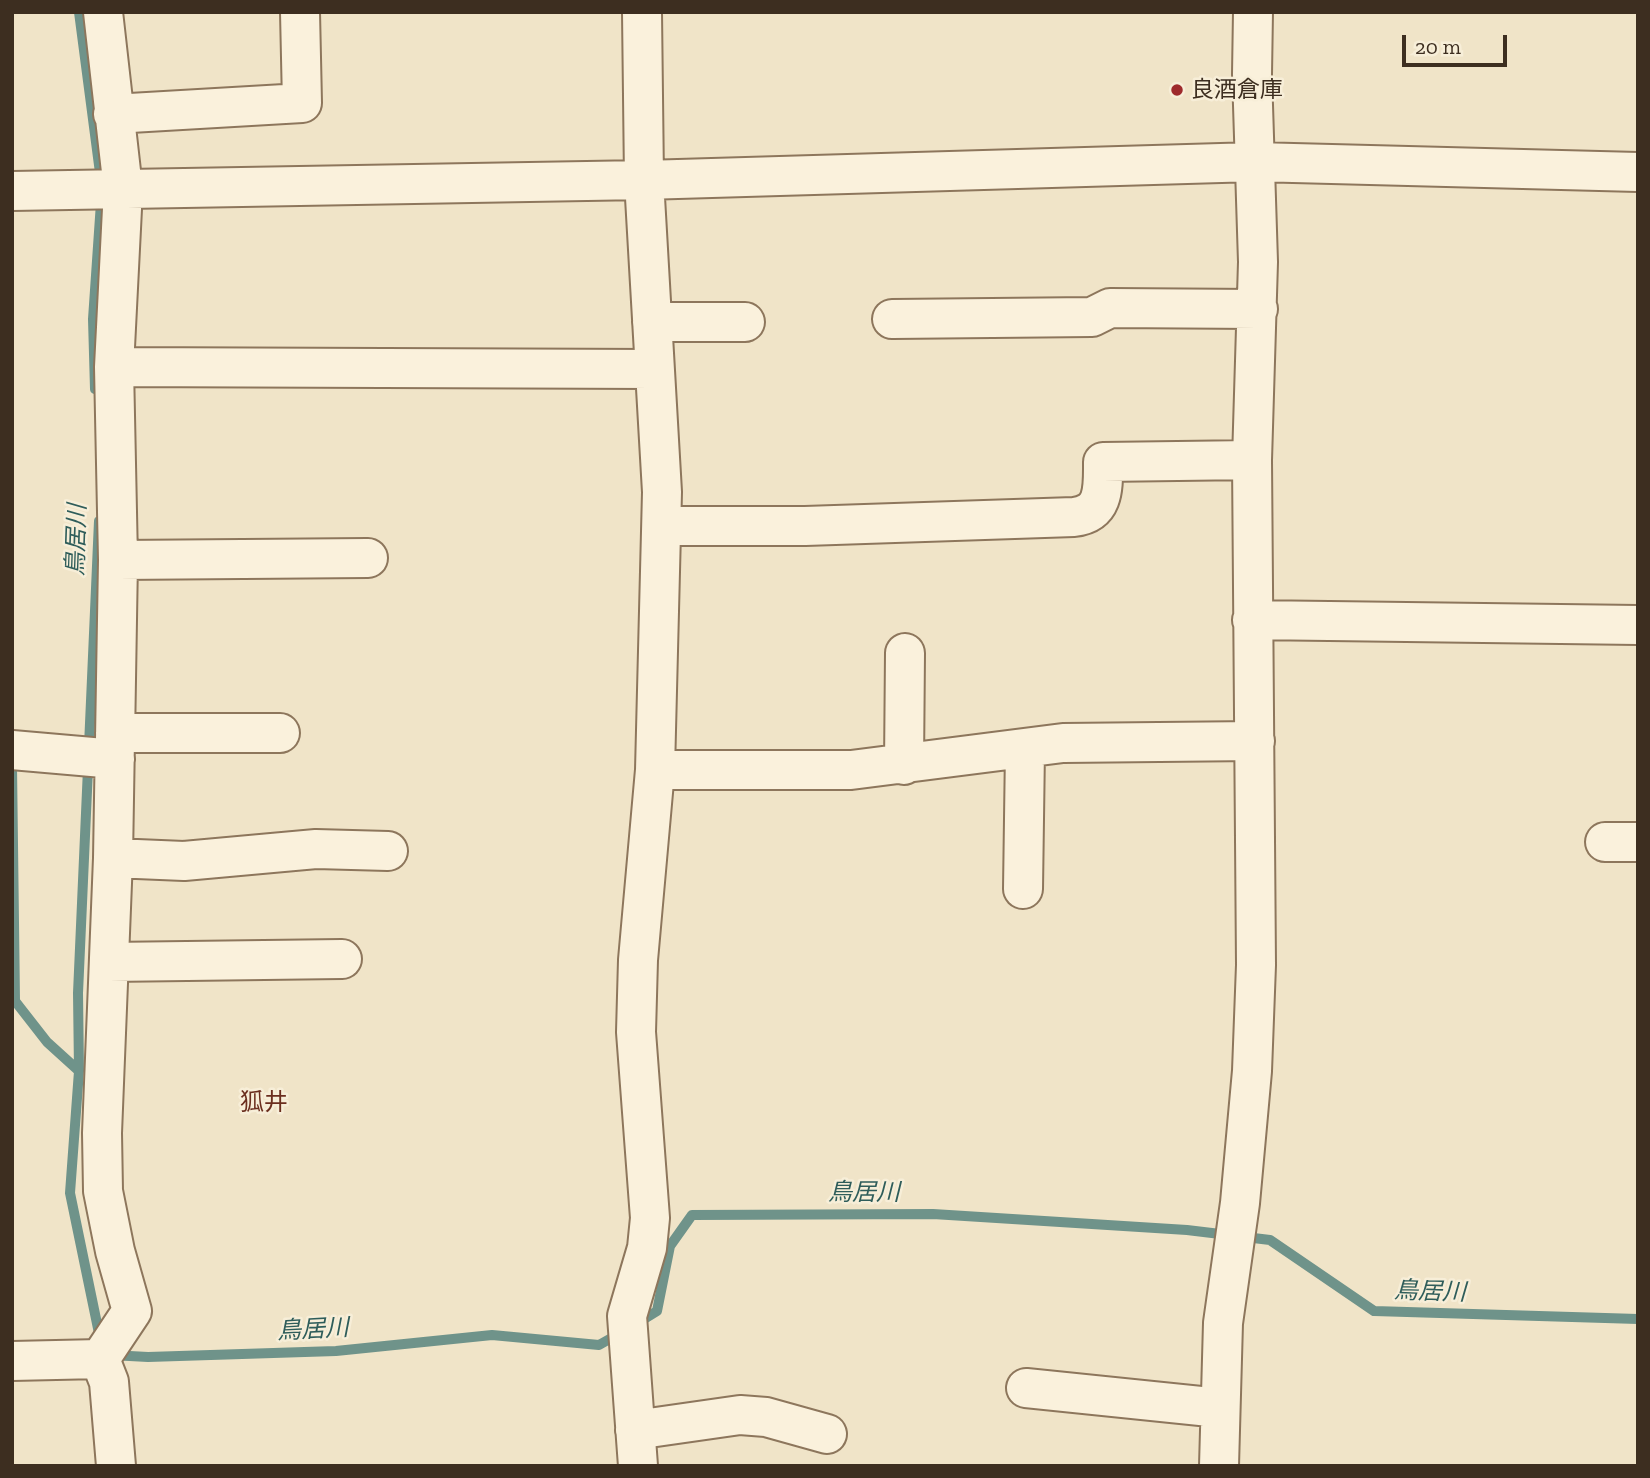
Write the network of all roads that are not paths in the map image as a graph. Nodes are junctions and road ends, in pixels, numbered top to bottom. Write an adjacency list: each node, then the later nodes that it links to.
1 (103, 12): 5 (street)
2 (300, 12): 5 (street)
3 (642, 12): 8 (street)
4 (1253, 12): 6 (street)
5 (113, 114): 9 (street)
6 (1255, 162): 7 (street); 8 (street); 11 (street)
7 (1638, 172)
8 (644, 180): 9 (street); 13 (street)
9 (108, 189): 10 (street); 15 (street)
10 (12, 191)
11 (1258, 309): 12 (street); 17 (street)
12 (892, 319)
13 (652, 322): 14 (street); 16 (street)
14 (745, 322)
15 (114, 367): 16 (street); 20 (street)
16 (654, 369): 18 (street)
17 (1252, 460): 18 (street); 21 (street)
18 (662, 526): 30 (street)
19 (368, 558): 20 (street)
20 (118, 560): 26 (street)
21 (1252, 620): 22 (street); 25 (street)
22 (1638, 625)
23 (905, 653): 29 (street)
24 (280, 733): 26 (street)
25 (1255, 741): 27 (street); 39 (street)
26 (115, 746): 28 (street); 32 (street)
27 (1025, 749): 29 (street); 33 (street)
28 (12, 750)
29 (904, 765): 30 (street)
30 (654, 770): 41 (street)
31 (388, 851): 32 (street)
32 (113, 858): 35 (street)
33 (1023, 889)
34 (342, 959): 35 (street)
35 (108, 962): 36 (street)
36 (100, 1359): 37 (street); 42 (street)
37 (12, 1361)
38 (1026, 1388): 39 (street)
39 (1220, 1408): 43 (street)
40 (827, 1434): 41 (street)
41 (636, 1448)
42 (116, 1466)
43 (1219, 1466)

